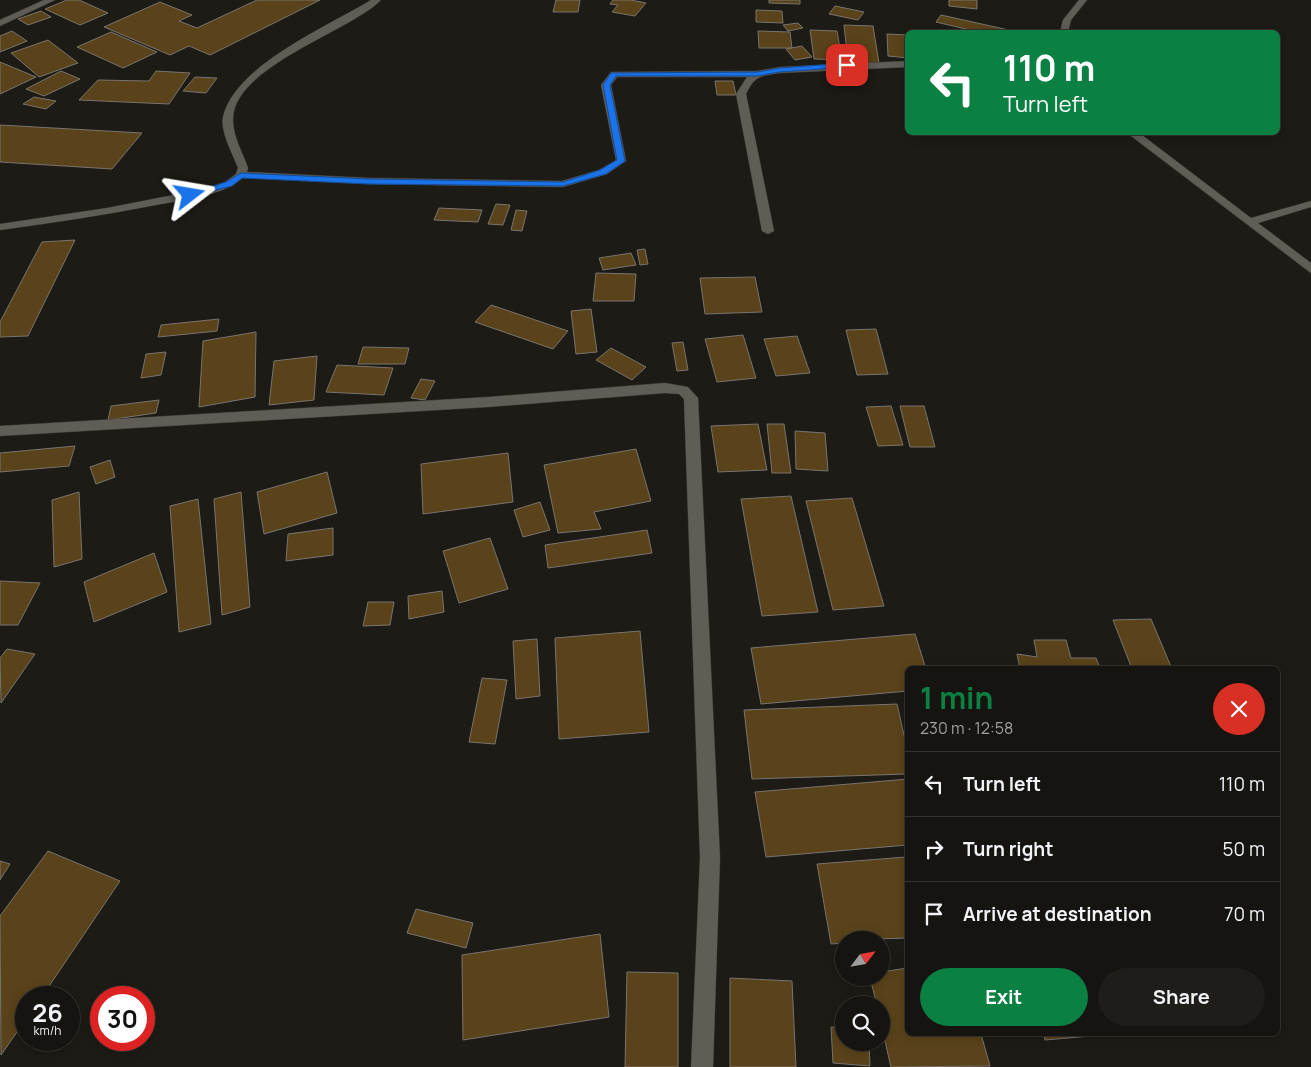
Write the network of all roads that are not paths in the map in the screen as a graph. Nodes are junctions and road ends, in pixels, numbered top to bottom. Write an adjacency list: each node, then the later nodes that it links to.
1 (50, 0): 4 (street)
2 (377, 0): 9 (street)
3 (1083, 0): 5 (street)
4 (0, 23)
5 (1064, 30)
6 (905, 64): 7 (street)
7 (757, 74): 9 (street); 13 (street)
8 (1135, 135): 11 (street)
9 (241, 175): 12 (street)
10 (1311, 204): 11 (street)
11 (1250, 222): 14 (street)
12 (0, 227)
13 (768, 231)
14 (1311, 269)
15 (0, 431): 16 (street)
16 (702, 1067)

